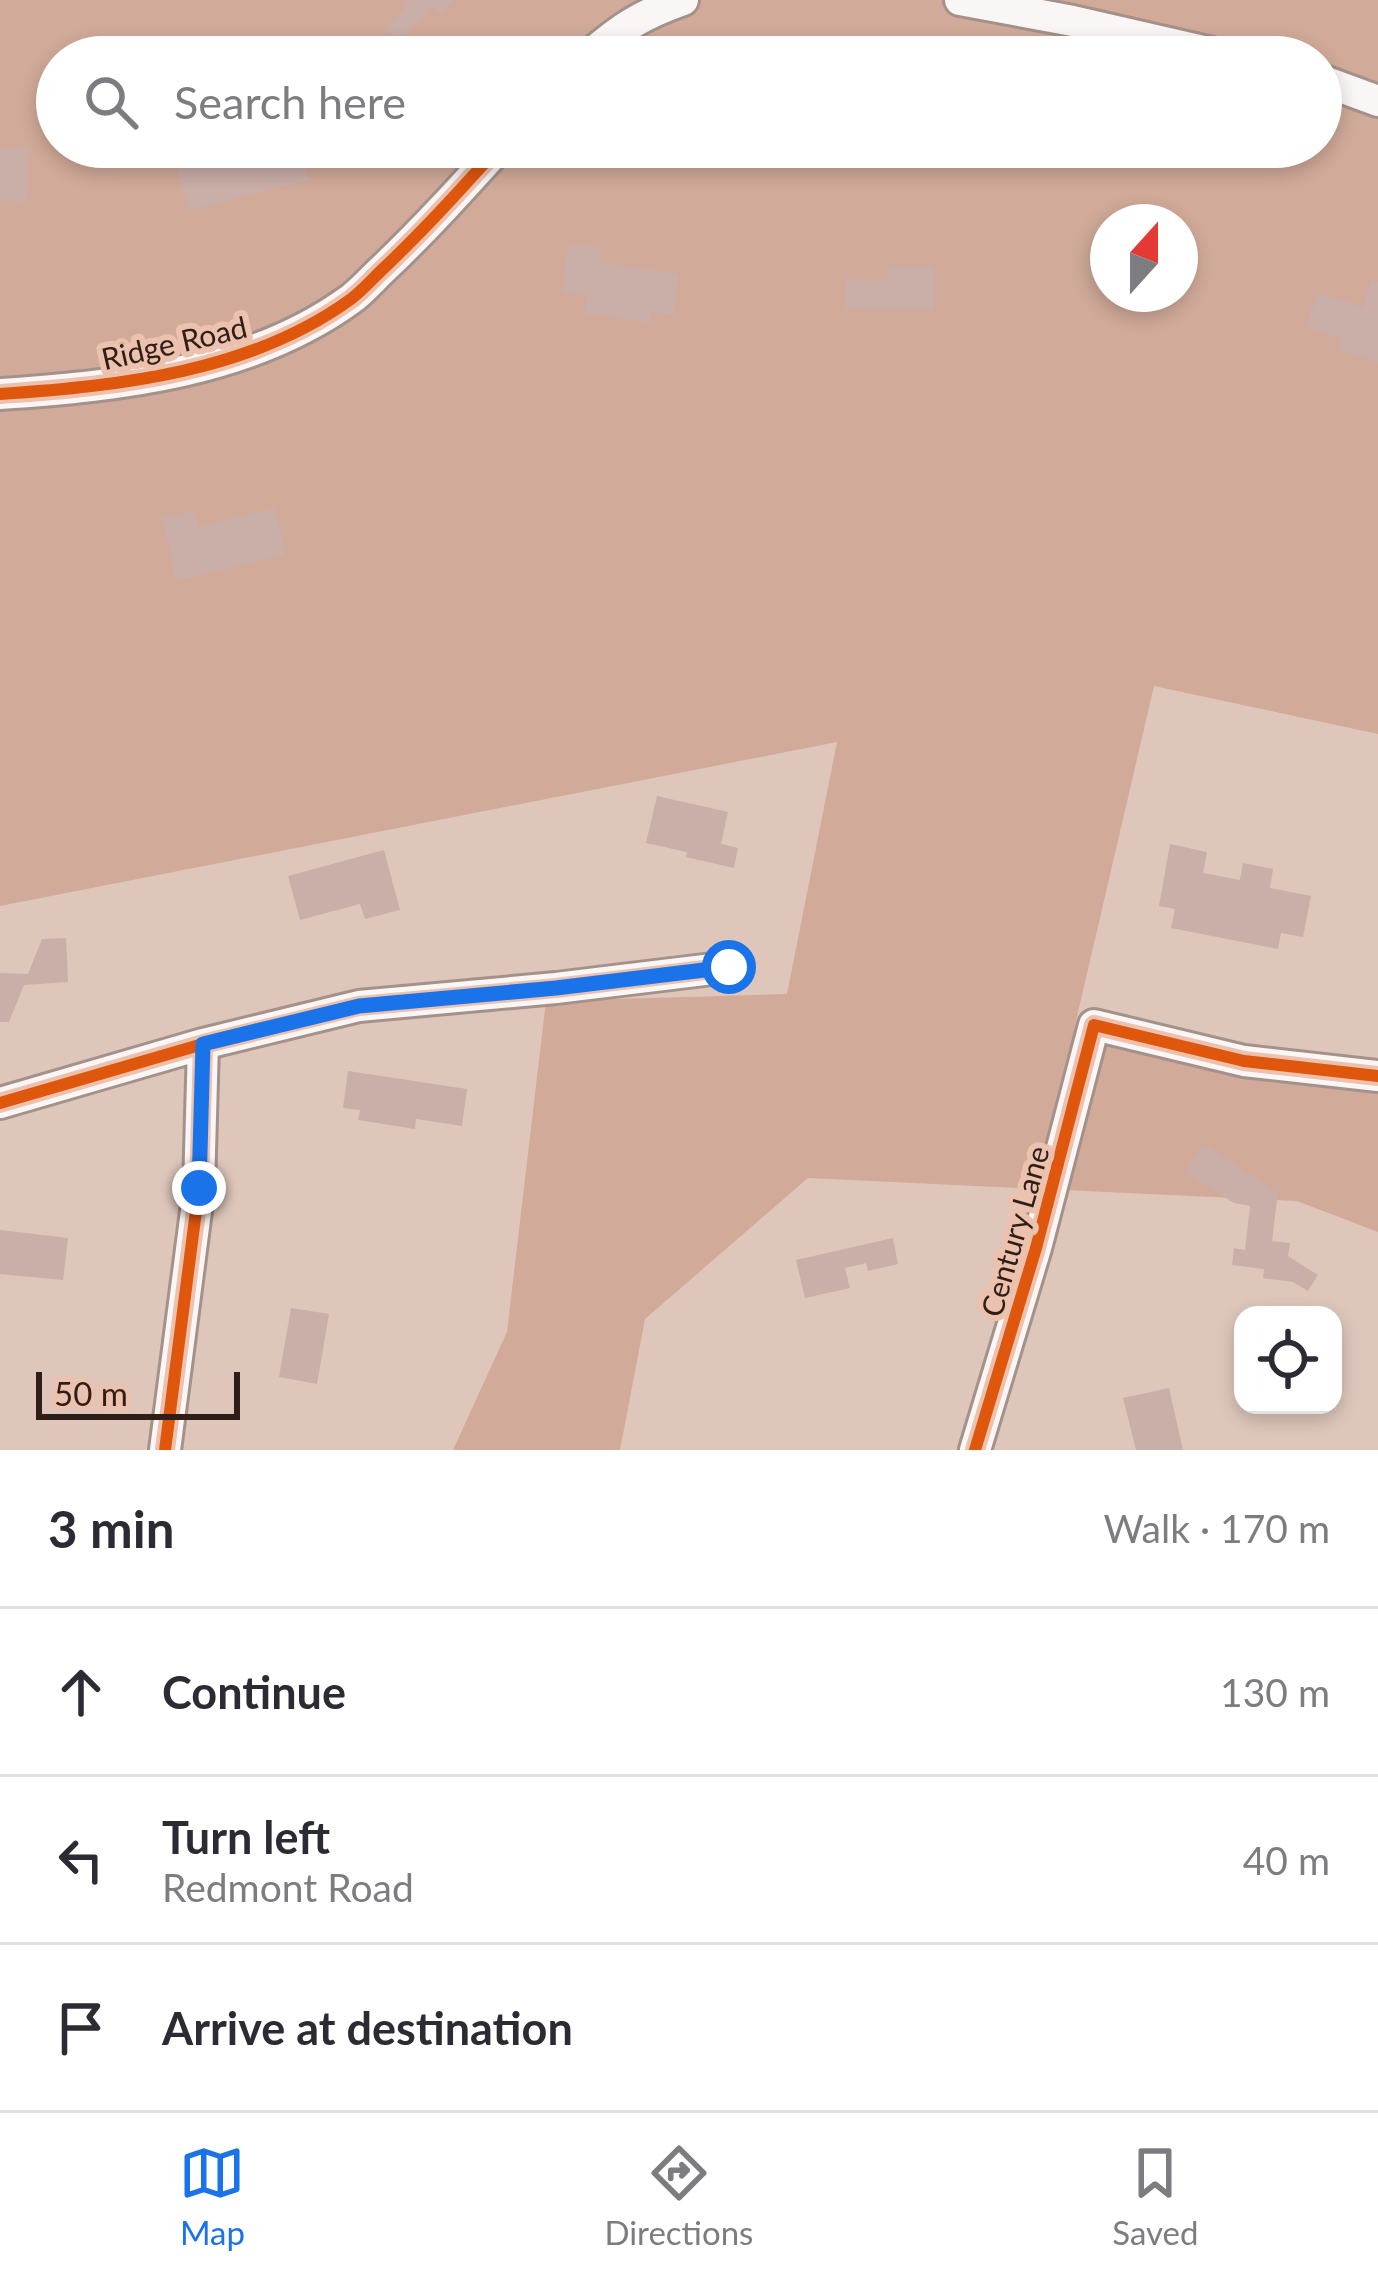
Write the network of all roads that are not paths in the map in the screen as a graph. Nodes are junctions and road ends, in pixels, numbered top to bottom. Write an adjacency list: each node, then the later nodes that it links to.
1 (683, 0): 3 (street)
2 (960, 0): 4 (street)
3 (612, 36)
4 (1138, 36)
5 (1342, 88): 6 (street)
6 (1378, 101)
7 (481, 168): 8 (street, Ridge Road)
8 (0, 394)
9 (729, 967): 10 (street)
10 (203, 1044): 12 (street); 13 (street)
11 (1378, 1076): 14 (street, Century Lane)
12 (0, 1103)
13 (165, 1450)
14 (975, 1450)

